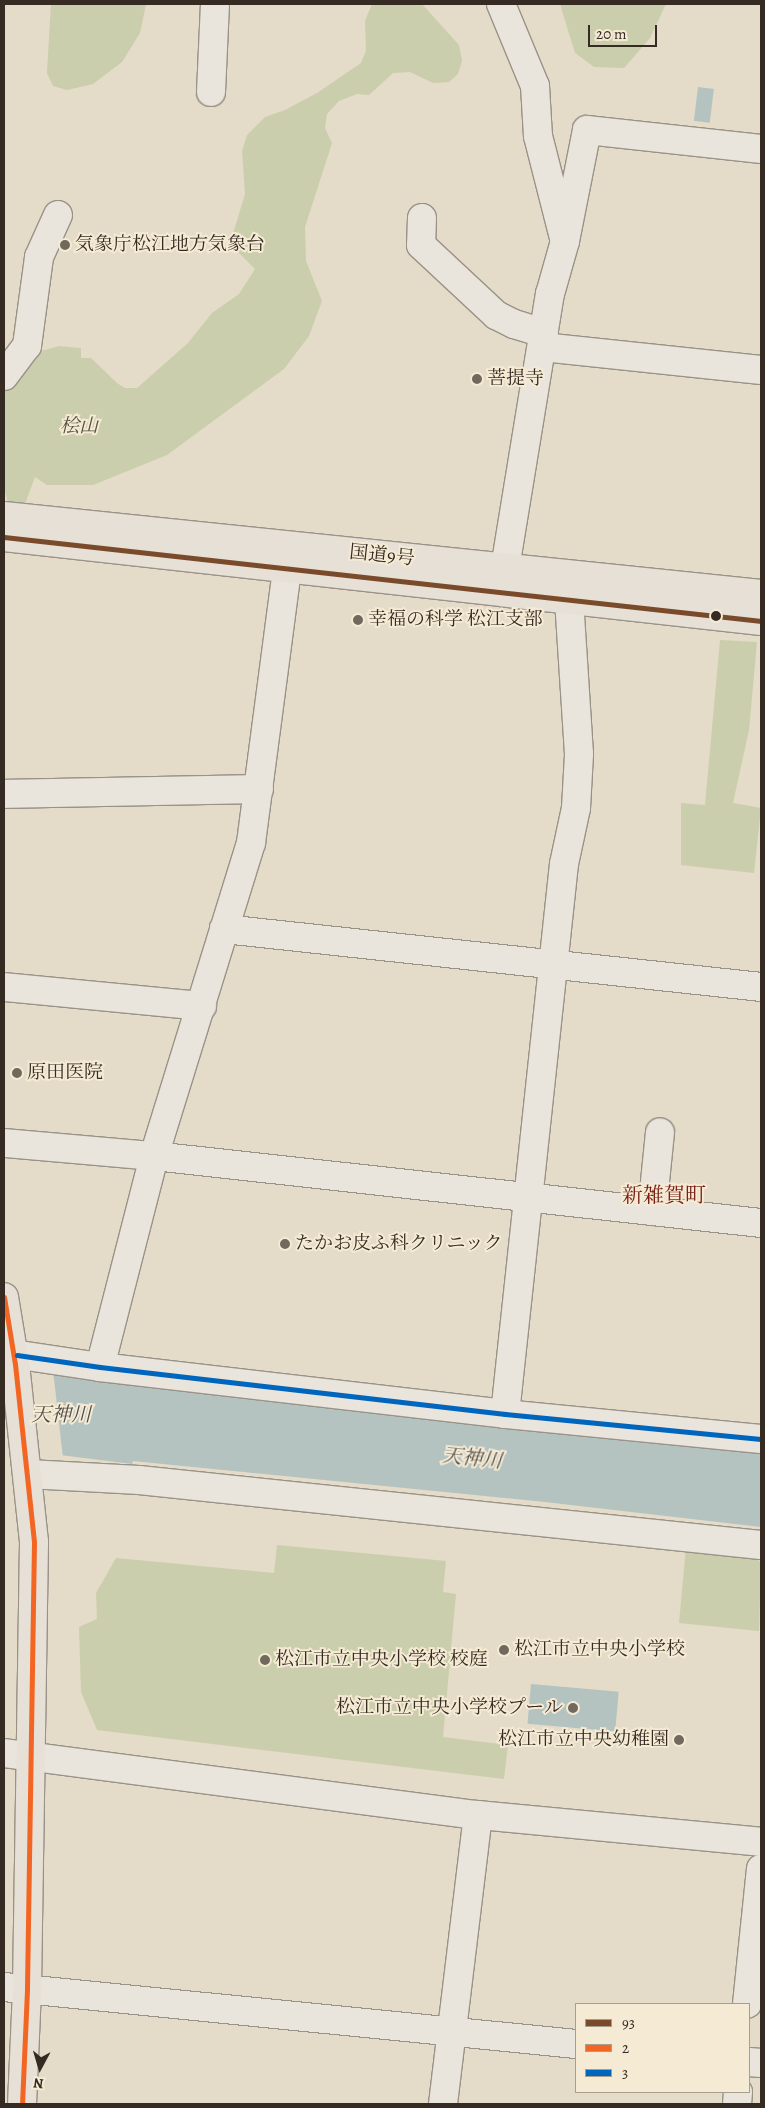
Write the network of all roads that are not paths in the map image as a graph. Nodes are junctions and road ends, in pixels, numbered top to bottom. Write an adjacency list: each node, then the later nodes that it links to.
1 (215, 4): 3 (street)
2 (501, 4): 7 (street)
3 (210, 92)
4 (761, 149): 7 (street)
5 (58, 215): 10 (street)
6 (422, 218): 8 (street)
7 (565, 242): 8 (street)
8 (543, 340): 9 (street); 14 (street)
9 (761, 370)
10 (4, 376)
11 (4, 516): 13 (main road, 国道9号)
12 (4, 537): 13 (main road, 国道9号)
13 (288, 558): 14 (main road, 国道9号); 16 (main road, 国道9号); 18 (street)
14 (504, 568): 15 (main road, 国道9号)
15 (761, 594)
16 (569, 600): 17 (main road, 国道9号); 21 (street)
17 (761, 621)
18 (259, 789): 19 (street); 20 (street)
19 (4, 794)
20 (224, 929): 21 (street); 24 (street)
21 (552, 967): 23 (street); 28 (street)
22 (4, 987): 24 (street)
23 (761, 987)
24 (202, 1006): 27 (street)
25 (660, 1132): 29 (street)
26 (4, 1143): 27 (street)
27 (154, 1156): 28 (street); 33 (street)
28 (527, 1199): 29 (street); 34 (street)
29 (652, 1212): 30 (street)
30 (761, 1222)
31 (4, 1297): 32 (main road)
32 (14, 1359): 33 (street); 36 (main road)
33 (100, 1367): 34 (street)
34 (505, 1414): 35 (street)
35 (761, 1439)
36 (27, 1470): 37 (street); 39 (main road)
37 (761, 1545)
38 (4, 1753): 39 (street)
39 (32, 1756): 40 (street); 44 (main road)
40 (478, 1815): 41 (street); 46 (street)
41 (761, 1842)
42 (761, 1869): 43 (street)
43 (757, 1947): 45 (street)
44 (16, 1988): 46 (street); 48 (main road)
45 (747, 2003)
46 (454, 2032): 47 (street); 49 (street)
47 (575, 2044)
48 (22, 2104)
49 (444, 2104)

